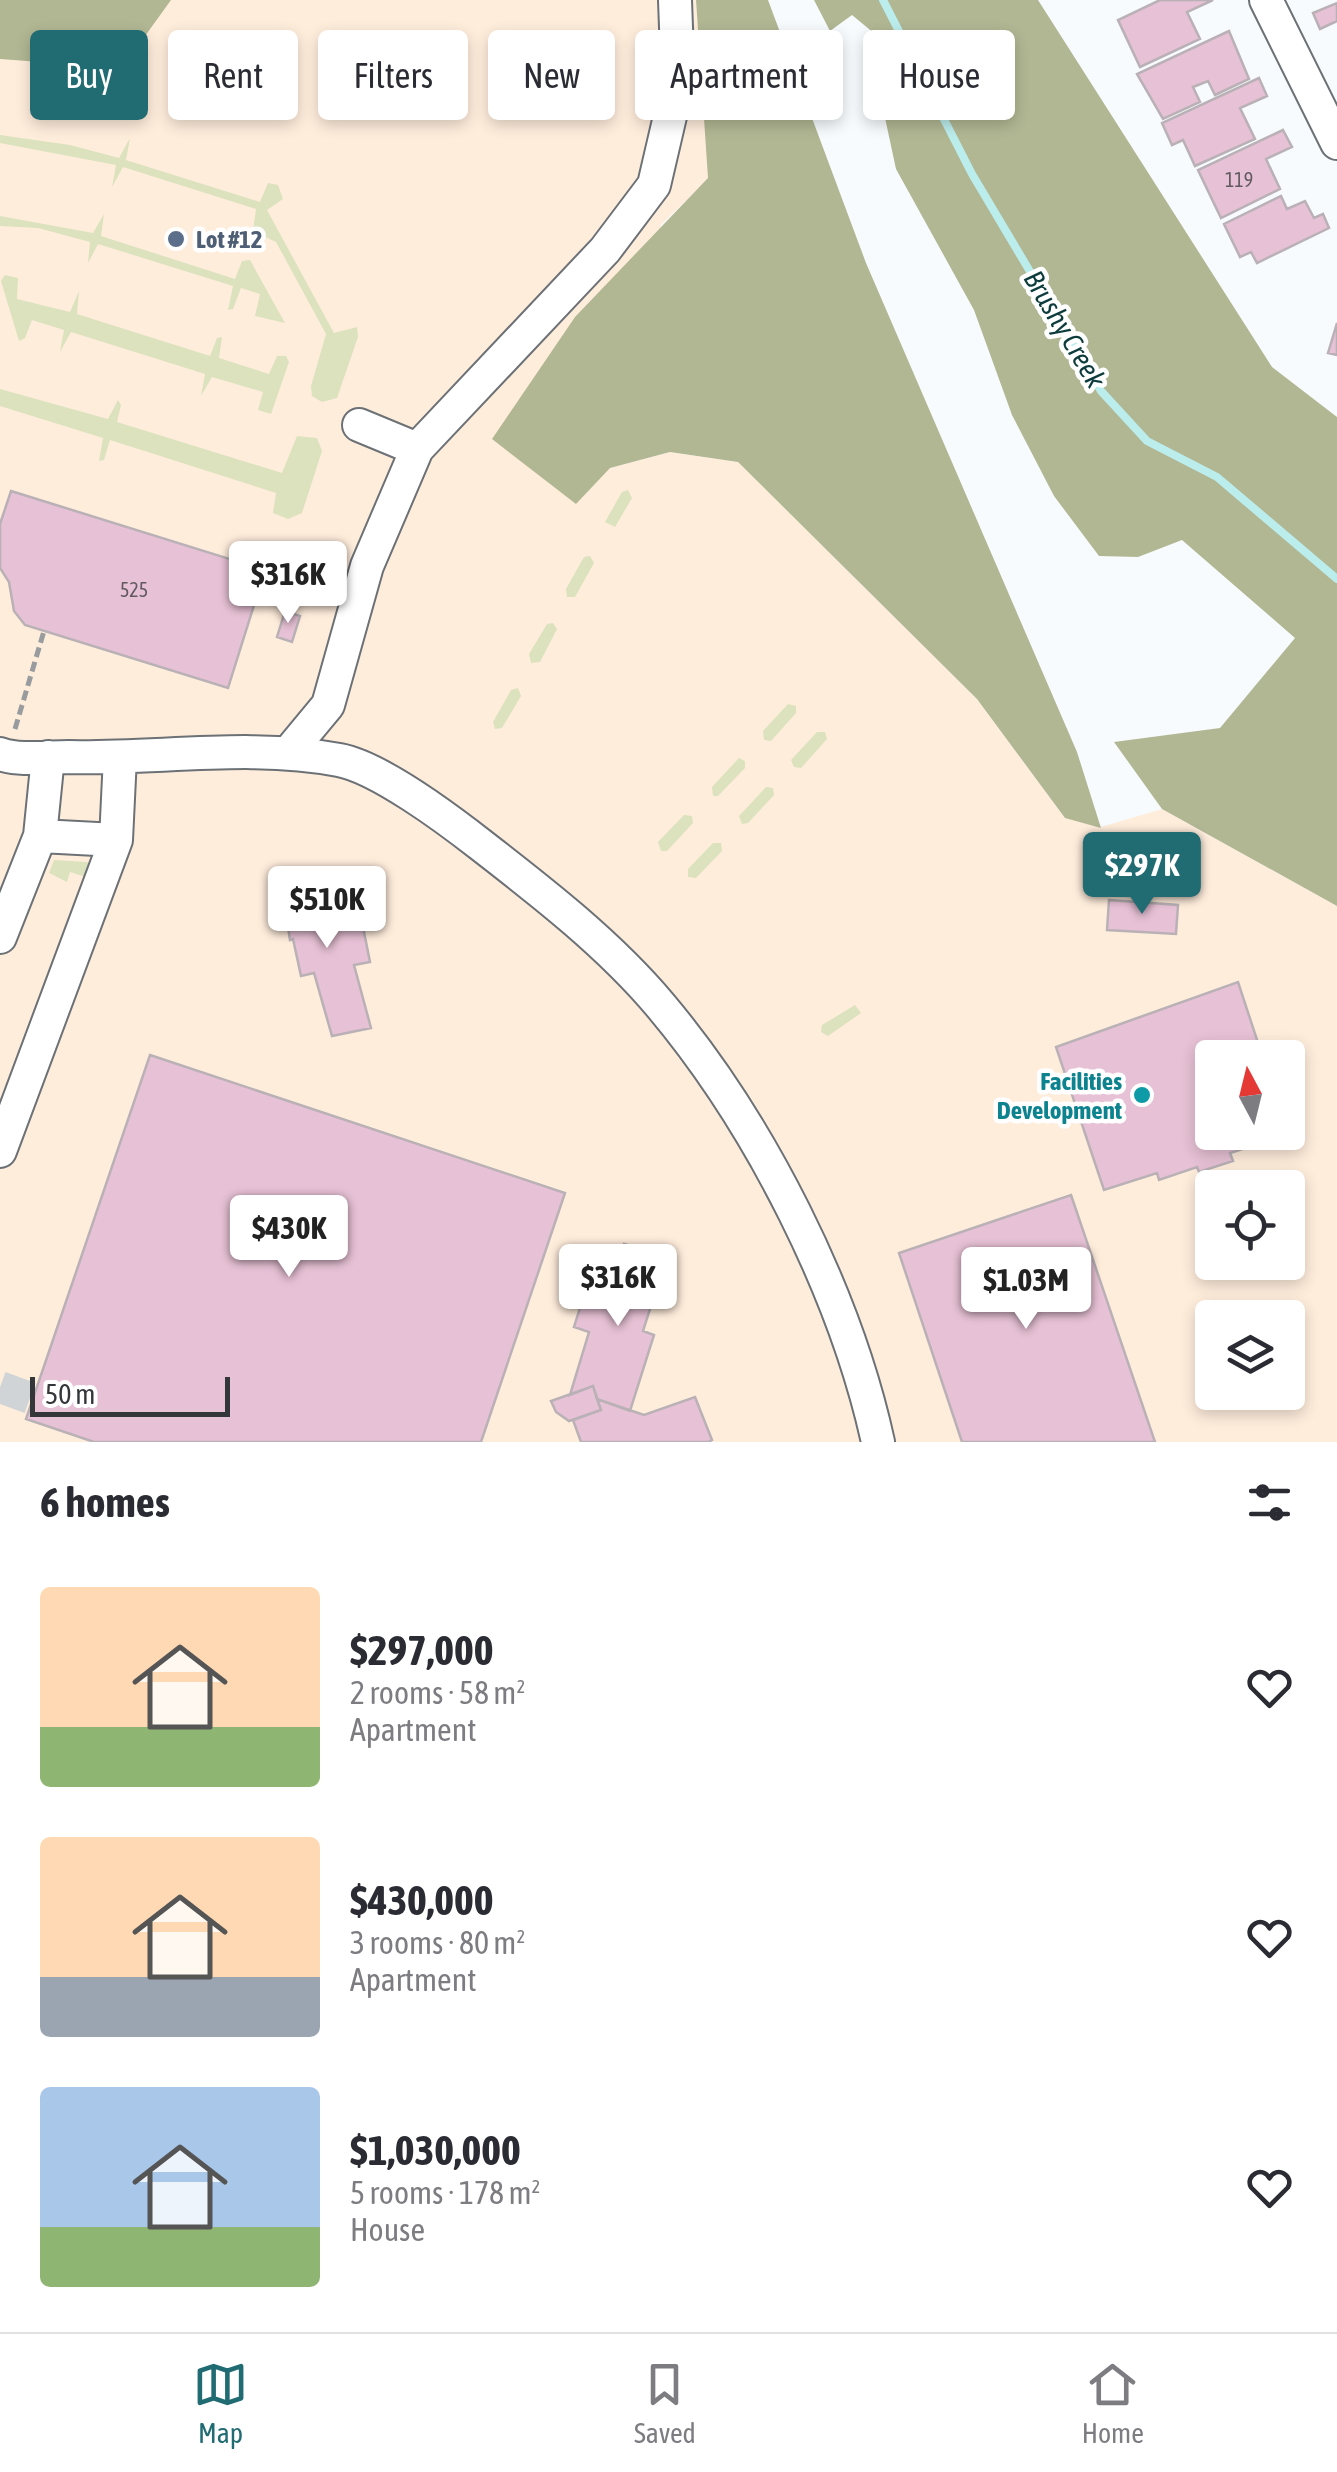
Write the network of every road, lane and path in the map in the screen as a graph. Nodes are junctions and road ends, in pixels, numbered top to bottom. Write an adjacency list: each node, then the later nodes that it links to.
1 (675, 0): 5 (street)
2 (1266, 0): 3 (street)
3 (1337, 143)
4 (359, 425): 5 (street)
5 (417, 449): 7 (street)
6 (44, 631): 8 (path)
7 (289, 752): 10 (street); 15 (street)
8 (3, 755): 9 (street)
9 (48, 757): 10 (street); 11 (street)
10 (120, 757): 12 (street)
11 (40, 836): 12 (street); 13 (street)
12 (116, 840): 14 (street)
13 (0, 937)
14 (0, 1151)
15 (878, 1442)

